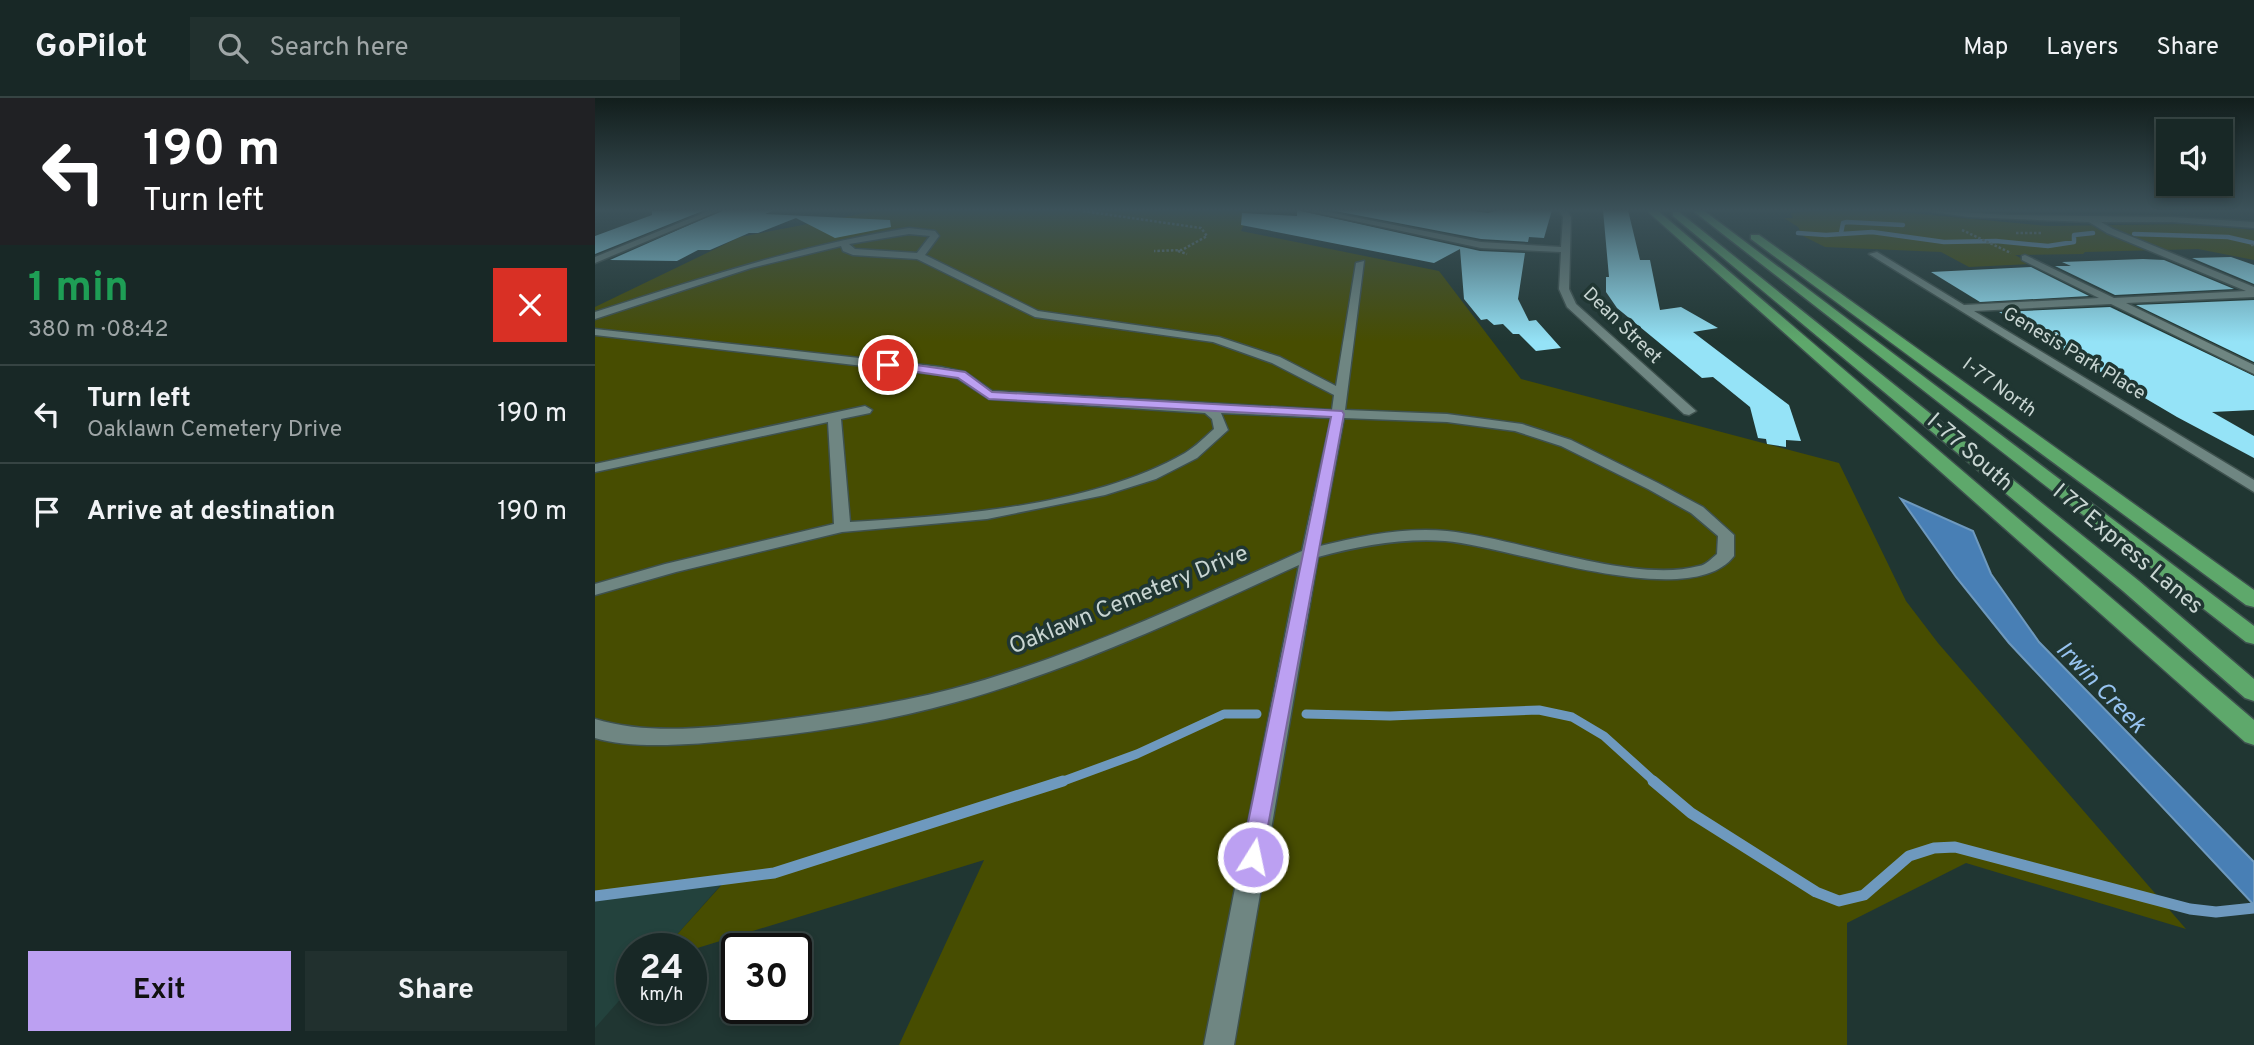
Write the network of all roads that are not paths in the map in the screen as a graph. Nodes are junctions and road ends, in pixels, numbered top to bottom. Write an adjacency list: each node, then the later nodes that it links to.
1 (804, 254): 16 (street, Oaklawn Cemetery Drive)
2 (879, 254): 10 (street, Oaklawn Cemetery Drive)
3 (1566, 254): 22 (street, Dean Street)
4 (1702, 254): 35 (highway, I-77 South)
5 (1726, 254): 28 (highway, I 77 Express Lanes)
6 (1755, 254): 31 (highway, I 77 Express Lanes)
7 (1779, 254): 30 (highway, I-77 North)
8 (1874, 254): 15 (street, Genesis Park Place)
9 (2164, 254): 13 (street)
10 (919, 256): 19 (street, Oaklawn Cemetery Drive)
11 (2025, 258): 14 (street)
12 (1361, 263): 19 (street)
13 (2254, 293): 14 (street)
14 (2113, 301): 15 (street); 18 (street)
15 (1961, 308): 25 (street, Genesis Park Place)
16 (595, 316)
17 (595, 332): 20 (street, Oaklawn Cemetery Drive)
18 (2254, 370)
19 (1339, 403): 20 (street, Oaklawn Cemetery Drive); 27 (street); 27 (street, Oaklawn Cemetery Drive)
20 (1209, 409): 26 (street)
21 (865, 410): 23 (street)
22 (1689, 411)
23 (834, 416): 24 (street); 26 (street)
24 (595, 468)
25 (2254, 487)
26 (842, 527): 29 (street)
27 (1310, 554): 34 (street, Oaklawn Cemetery Drive); 36 (street)
28 (2131, 586): 32 (highway); 33 (highway, I 77 Express Lanes)
29 (595, 590)
30 (2254, 600)
31 (2254, 637)
32 (2254, 684)
33 (2254, 692)
34 (595, 727)
35 (2254, 735)
36 (1219, 1045)

